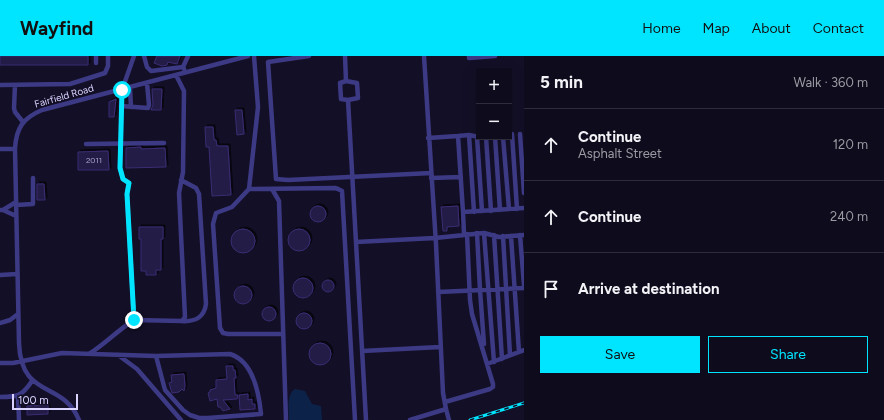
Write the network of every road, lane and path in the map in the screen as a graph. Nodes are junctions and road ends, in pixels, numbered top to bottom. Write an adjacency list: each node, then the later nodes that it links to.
1 (96, 56): 16 (street)
2 (108, 56): 23 (street)
3 (134, 56): 25 (street)
4 (144, 56): 17 (street)
5 (188, 56): 17 (street)
6 (248, 56): 14 (street, Fairfield Road)
7 (254, 56): 50 (street)
8 (309, 56): 46 (street)
9 (345, 56): 20 (street)
10 (424, 56): 34 (street)
11 (481, 56): 12 (street); 15 (street)
12 (489, 56): 13 (street)
13 (495, 56)
14 (239, 57): 18 (street, Fairfield Road)
15 (469, 57)
16 (96, 63)
17 (183, 66): 18 (street)
18 (185, 73): 19 (street, Fairfield Road)
19 (176, 75): 21 (street, Fairfield Road); 49 (street)
20 (346, 81): 26 (street); 26 (street)
21 (146, 83): 24 (street, Fairfield Road); 28 (street)
22 (0, 85): 23 (street)
23 (15, 85): 29 (street)
24 (130, 88): 25 (street, Fairfield Road); 28 (street)
25 (122, 90): 27 (street); 29 (street, Fairfield Road)
26 (348, 100): 46 (street)
27 (121, 106): 28 (street); 42 (street)
28 (132, 107)
29 (24, 122): 44 (street)
30 (522, 134): 52 (street)
31 (469, 135): 32 (street); 33 (street); 62 (street)
32 (458, 136): 34 (street); 47 (street)
33 (476, 137)
34 (428, 138): 45 (street)
35 (478, 140): 59 (street)
36 (486, 140): 60 (street)
37 (495, 140): 58 (street)
38 (503, 140): 55 (street)
39 (511, 140): 56 (street)
40 (164, 143): 42 (street)
41 (86, 144): 42 (street)
42 (120, 144): 84 (street)
43 (0, 149): 44 (street)
44 (15, 149): 53 (street)
45 (431, 176): 46 (street); 47 (street); 71 (street)
46 (352, 177): 72 (street)
47 (461, 177): 61 (street)
48 (33, 178): 53 (street)
49 (182, 180): 85 (street); 85 (street)
50 (249, 188): 51 (street); 87 (street)
51 (272, 189): 87 (street); 110 (street)
52 (524, 193)
53 (16, 203): 57 (street); 63 (street)
54 (524, 208): 56 (street)
55 (509, 209): 56 (street); 58 (street)
56 (517, 209)
57 (2, 210): 63 (street)
58 (500, 210): 60 (street)
59 (482, 211): 60 (street); 62 (street)
60 (491, 211)
61 (463, 212): 62 (street); 66 (street)
62 (474, 212)
63 (16, 216): 73 (street)
64 (477, 233): 65 (street); 66 (street); 79 (street)
65 (484, 233): 67 (street); 80 (street)
66 (465, 234): 71 (street); 81 (street)
67 (494, 235): 69 (street); 77 (street)
68 (522, 235): 70 (street); 75 (street)
69 (503, 236): 70 (street); 78 (street)
70 (511, 236): 76 (street)
71 (435, 238): 72 (street); 82 (street)
72 (356, 242): 89 (street)
73 (17, 274): 74 (street); 83 (street)
74 (0, 275)
75 (524, 286): 76 (street)
76 (515, 288): 78 (street); 90 (street)
77 (497, 289): 78 (street); 80 (street); 96 (street)
78 (506, 289): 94 (street)
79 (480, 290): 80 (street); 81 (street); 92 (street)
80 (488, 290): 98 (street)
81 (470, 291): 82 (street); 92 (street)
82 (438, 292): 88 (street)
83 (18, 314): 86 (street); 97 (street)
84 (134, 320): 85 (street); 91 (street)
85 (181, 321)
86 (0, 323)
87 (284, 334): 109 (street)
88 (440, 347): 89 (street); 104 (street)
89 (362, 351): 111 (street)
90 (522, 351): 94 (street)
91 (89, 354): 93 (street); 97 (street)
92 (485, 354): 100 (street)
93 (118, 355): 95 (street); 108 (street)
94 (510, 355): 96 (street)
95 (156, 356): 95 (street)
96 (502, 359): 98 (street)
97 (20, 360): 99 (street); 101 (street)
98 (494, 362): 100 (street)
99 (0, 363)
100 (487, 364): 104 (street)
101 (32, 381): 102 (street); 107 (street)
102 (18, 396): 103 (street); 106 (street)
103 (0, 397)
104 (445, 402): 105 (street)
105 (446, 408): 112 (street); 113 (street)
106 (19, 420)
107 (79, 420)
108 (181, 420)
109 (286, 420)
110 (355, 420)
111 (366, 420)
112 (410, 420)
113 (449, 420)

